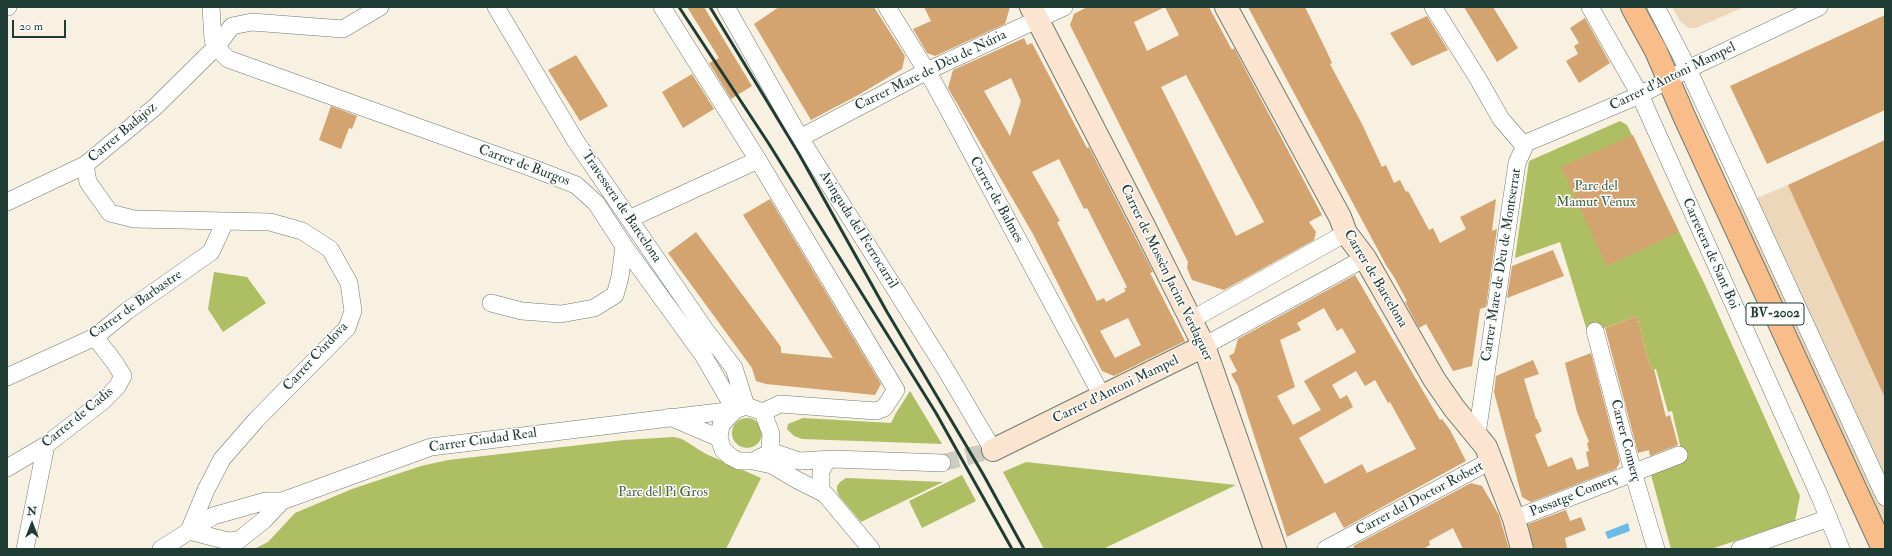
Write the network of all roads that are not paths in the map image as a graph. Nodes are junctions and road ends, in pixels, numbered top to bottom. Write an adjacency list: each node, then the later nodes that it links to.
1 (211, 7): 16 (street)
2 (380, 7): 16 (street, Carrer Badajoz)
3 (496, 7): 25 (street, Travessera de Barcelona)
4 (662, 7): 22 (street)
5 (726, 7): 20 (street, Avinguda del Ferrocarril)
6 (887, 7): 18 (street, Carrer de Balmes)
7 (1064, 7): 15 (street, Carrer Mare de Dèu de Núria)
8 (1226, 7): 27 (street, Carrer de Barcelona)
9 (1433, 7): 21 (street)
10 (1590, 7): 19 (street, Carretera de Sant Boi)
11 (1618, 7): 19 (main road, BV-2002)
12 (1632, 7): 19 (main road, BV-2002)
13 (1656, 7): 17 (street)
14 (1819, 7): 17 (street, Carrer d'Antoni Mampel)
15 (1034, 13): 18 (street, Carrer Mare de Dèu de Núria); 31 (street, Carrer de Mossèn Jacint Verdaguer)
16 (215, 43): 23 (street, Carrer Badajoz); 28 (street, Carrer de Burgos)
17 (1688, 69): 19 (street, Carrer d'Antoni Mampel); 54 (street)
18 (925, 72): 20 (street, Carrer Mare de Dèu de Núria); 36 (street, Carrer de Balmes)
19 (1655, 86): 21 (street, Carrer d'Antoni Mampel); 56 (street, Carretera de Sant Boi); 68 (main road, BV-2002); 69 (main road, BV-2002)
20 (800, 138): 44 (street, Avinguda del Ferrocarril)
21 (1526, 143): 41 (street, Carrer Mare de Dèu de Montserrat)
22 (758, 160): 25 (street); 38 (street)
23 (85, 165): 24 (street, Carrer Badajoz); 26 (street, Carrer Còrdova)
24 (7, 202)
25 (629, 219): 37 (street, Travessera de Barcelona)
26 (225, 222): 33 (street, Carrer de Barbastre); 58 (street, Carrer Còrdova)
27 (1346, 233): 29 (street, Carrer de Barcelona); 31 (street)
28 (624, 246): 30 (street); 37 (street, Carrer de Burgos)
29 (1365, 258): 34 (street, Carrer d'Antoni Mampel); 41 (street, Carrer de Barcelona)
30 (491, 303)
31 (1191, 320): 34 (street, Carrer de Mossèn Jacint Verdaguer)
32 (1595, 331): 52 (street, Carrer Comerç)
33 (95, 337): 35 (street, Carrer de Barbastre); 43 (street, Carrer de Cadis)
34 (1204, 346): 36 (street, Carrer d'Antoni Mampel); 62 (street, Carrer de Mossèn Jacint Verdaguer)
35 (7, 377)
36 (1102, 396): 44 (street, Carrer d'Antoni Mampel)
37 (740, 408): 38 (street, Carrer Ciudad Real); 39 (street, Carrer Ciudad Real); 42 (street)
38 (764, 412): 40 (street)
39 (668, 417): 42 (street, Carrer Ciudad Real); 55 (street, Carrer Ciudad Real)
40 (771, 434): 45 (street); 47 (street)
41 (1477, 434): 48 (street, Carrer de Barcelona)
42 (719, 438): 49 (street)
43 (46, 445): 51 (street, Carrer de Cadis); 59 (street)
44 (993, 450)
45 (770, 451): 47 (street); 49 (street); 53 (street)
46 (1679, 455): 52 (street, Passatge Comerç)
47 (824, 460): 50 (street); 53 (street)
48 (1492, 460): 57 (street, Carrer de Barcelona); 63 (street, Carrer del Doctor Robert)
49 (754, 461): 53 (street)
50 (942, 463)
51 (7, 468)
52 (1633, 472): 57 (street, Passatge Comerç); 65 (street, Carrer Comerç)
53 (822, 492): 61 (street)
54 (1885, 497)
55 (282, 501): 58 (street, Carrer Ciudad Real); 58 (street, Carrer Ciudad Real)
56 (1829, 518): 66 (street); 67 (street, Carretera de Sant Boi)
57 (1514, 519): 64 (street, Carrer de Barcelona)
58 (189, 531): 60 (street, Carrer Ciudad Real)
59 (25, 549)
60 (161, 549)
61 (871, 549)
62 (1275, 549)
63 (1326, 549)
64 (1522, 549)
65 (1656, 549)
66 (1740, 549)
67 (1842, 549)
68 (1868, 549)
69 (1883, 549)

